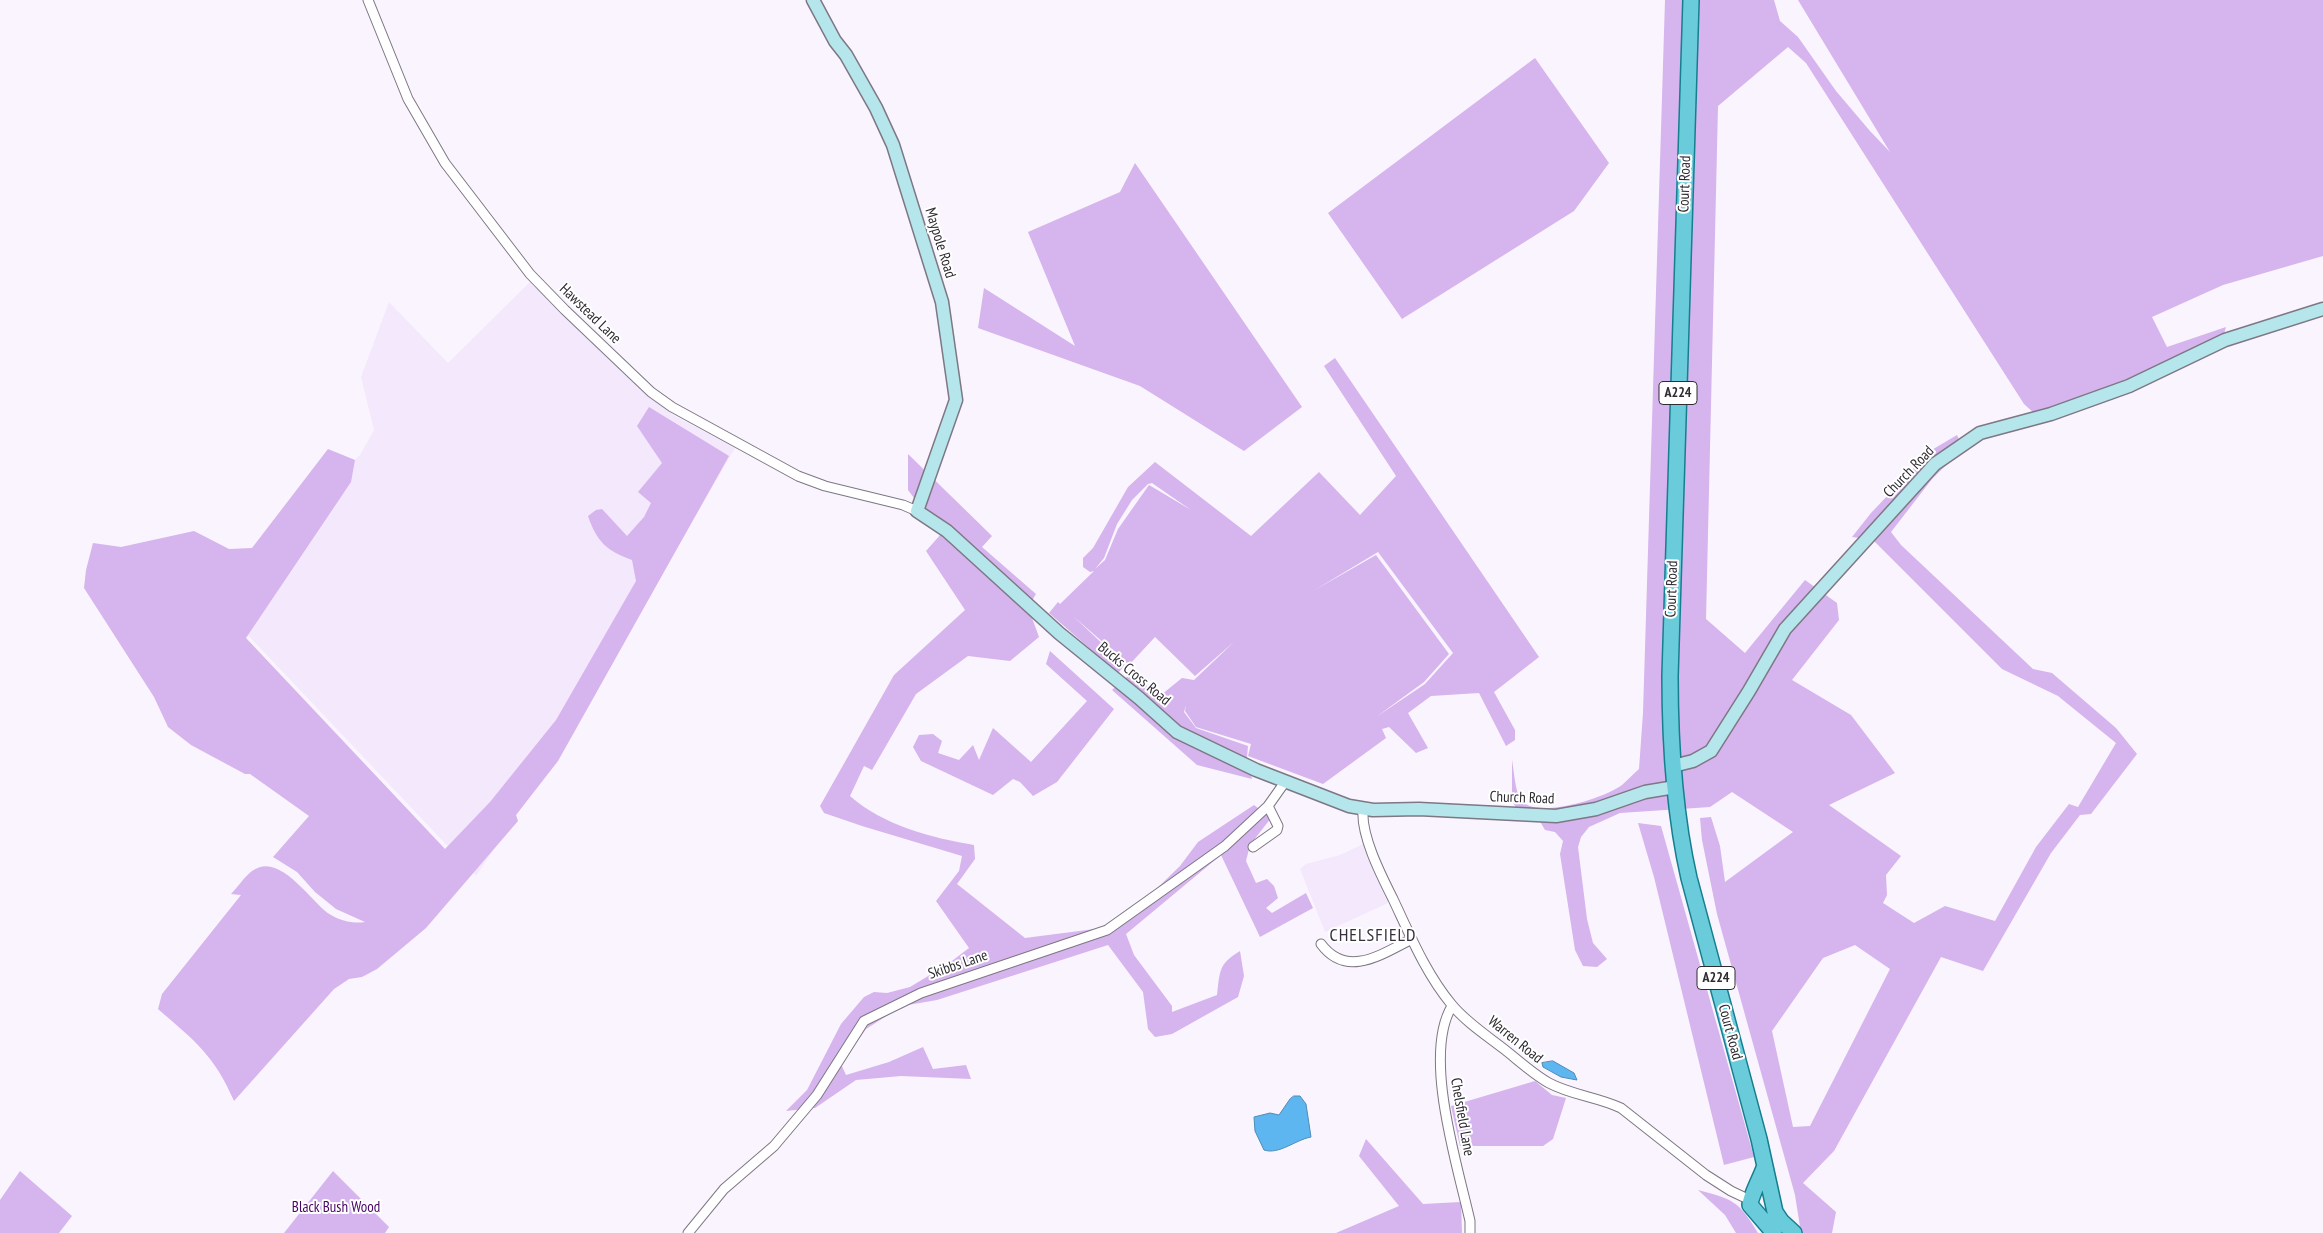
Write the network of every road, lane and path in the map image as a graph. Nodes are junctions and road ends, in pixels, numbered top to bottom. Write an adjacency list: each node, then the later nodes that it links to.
1 (368, 0): 5 (street, Hawstead Lane)
2 (813, 0): 5 (street, Maypole Road)
3 (1692, 0): 6 (main road, Court Road / A224)
4 (2323, 309): 6 (street, Church Road)
5 (917, 511): 7 (street, Bucks Cross Road)
6 (1673, 766): 8 (main road, Court Road / A224)
7 (1285, 782): 9 (street, Skibbs Lane); 10 (street, Bucks Cross Road)
8 (1675, 787): 10 (street, Church Road); 15 (main road, Court Road / A224)
9 (1268, 806): 11 (street); 19 (street, Skibbs Lane)
10 (1363, 810): 12 (street, Warren Road)
11 (1253, 847)
12 (1412, 939): 13 (street); 14 (street, Warren Road)
13 (1320, 944)
14 (1452, 1006): 17 (street, Warren Road); 20 (street, Chelsfield Lane)
15 (1764, 1168): 16 (main road, Court Road / A224); 17 (main road)
16 (1773, 1200): 17 (main road); 18 (main road, Court Road / A224)
17 (1753, 1202): 21 (main road)
18 (1788, 1232)
19 (688, 1233)
20 (1470, 1233)
21 (1774, 1233)

